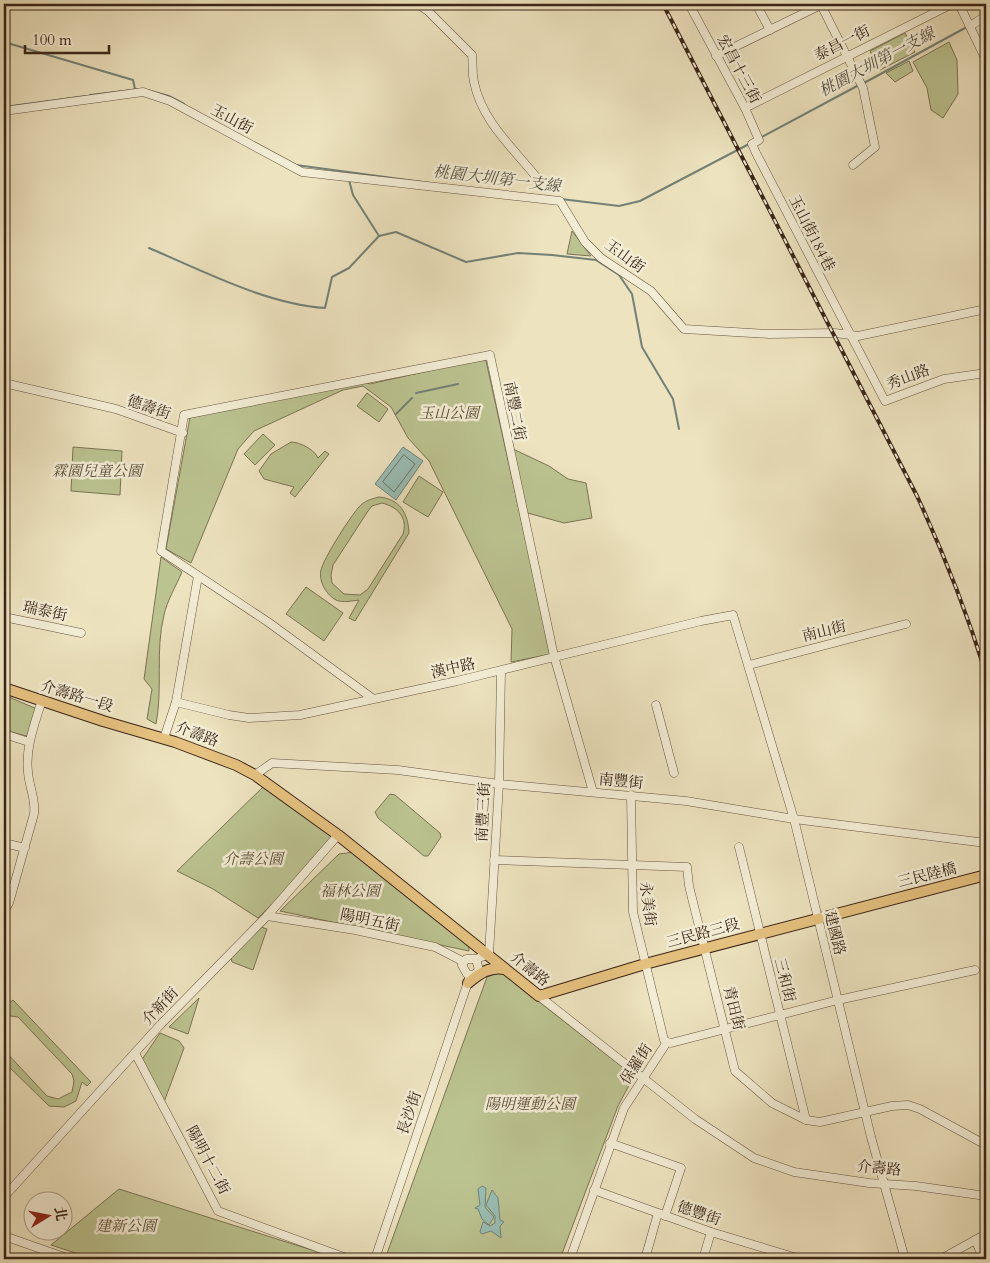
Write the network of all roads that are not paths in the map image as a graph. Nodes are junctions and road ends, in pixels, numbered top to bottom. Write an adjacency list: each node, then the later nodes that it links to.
1 (416, 4): 17 (street)
2 (689, 4): 10 (street, 宏昌十三街)
3 (756, 4): 9 (street)
4 (822, 4): 9 (street); 11 (street)
5 (952, 4): 11 (street, 泰昌一街)
6 (958, 4): 8 (street)
7 (986, 16): 8 (street)
8 (969, 25): 12 (street)
9 (770, 30): 10 (street)
10 (716, 56): 13 (street, 宏昌十三街)
11 (847, 56): 13 (street, 泰昌一街); 16 (street)
12 (986, 60)
13 (745, 108): 15 (street, 宏昌十三街)
14 (4, 111): 19 (street, 玉山街)
15 (756, 141): 19 (street, 玉山街184巷)
16 (853, 166)
17 (545, 188)
18 (986, 309): 19 (street, 玉山街)
19 (848, 335): 20 (street, 秀山路)
20 (986, 373)
21 (4, 383): 22 (street, 德壽街)
22 (183, 433): 23 (street, 德壽街); 28 (street, 南豐二街)
23 (198, 576): 32 (street, 德壽街); 34 (street)
24 (733, 615): 28 (street, 漢中路); 29 (street, 建國路)
25 (4, 617): 27 (street, 瑞泰街)
26 (906, 624): 29 (street, 南山街)
27 (81, 633)
28 (554, 656): 30 (street, 漢中路); 43 (street, 南豐二街)
29 (749, 665): 45 (street, 建國路)
30 (501, 671): 32 (street, 漢中路); 42 (street, 南豐三街)
31 (4, 688): 33 (main road, 介壽路一段)
32 (372, 698): 34 (street, 漢中路)
33 (42, 700): 36 (main road, 介壽路一段); 39 (street)
34 (176, 702): 38 (street)
35 (656, 705): 40 (street)
36 (142, 731): 38 (main road, 介壽路)
37 (4, 734): 39 (street)
38 (164, 738): 41 (main road, 介壽路)
39 (29, 742): 50 (street)
40 (674, 772)
41 (255, 775): 42 (street, 南豐街); 46 (main road, 介壽路)
42 (499, 784): 43 (street, 南豐街); 51 (street, 南豐三街)
43 (593, 792): 44 (street, 南豐街)
44 (631, 795): 45 (street, 南豐街); 52 (street, 永美街)
45 (794, 819): 48 (street, 南豐街); 57 (street, 建國路)
46 (338, 835): 56 (street, 介新街); 60 (main road, 介壽路)
47 (4, 843): 50 (street)
48 (986, 843)
49 (739, 847): 58 (street, 三和街)
50 (25, 848): 55 (street)
51 (494, 860): 52 (street, 青田街); 60 (street, 南豐三街)
52 (631, 866): 59 (street, 青田街); 63 (street, 永美街)
53 (986, 875): 54 (main road, 三民陸橋)
54 (875, 903): 57 (main road, 三民路三段)
55 (4, 911)
56 (267, 916): 62 (street, 陽明五街); 72 (street, 介新街)
57 (818, 919): 58 (main road, 三民路三段); 68 (street, 建國路)
58 (760, 934): 59 (main road, 三民路三段); 69 (street, 三和街)
59 (705, 948): 63 (main road, 三民路三段); 70 (street, 青田街)
60 (489, 954): 61 (street); 64 (main road, 介壽路)
61 (476, 959): 62 (street); 66 (street, 長沙街)
62 (464, 962): 66 (street)
63 (645, 964): 67 (main road, 三民路三段); 71 (street, 永美街)
64 (504, 969): 66 (main road); 67 (main road, 介壽路)
65 (975, 970): 68 (street, 保羅街)
66 (469, 979): 91 (street, 長沙街)
67 (539, 996): 73 (street, 介壽路)
68 (838, 1000): 69 (street, 保羅街); 74 (street, 建國路)
69 (780, 1015): 70 (street, 保羅街); 75 (street, 三和街)
70 (725, 1029): 71 (street, 保羅街); 75 (street, 青田街)
71 (667, 1042): 73 (street, 保羅街)
72 (135, 1053): 81 (street, 介新街); 90 (street, 陽明十二街)
73 (642, 1078): 76 (street, 保羅街); 78 (street, 介壽路)
74 (865, 1113): 75 (street, 青田街); 77 (street, 青田街); 78 (street, 建國路)
75 (806, 1120)
76 (610, 1143): 79 (street, 保羅街); 83 (street)
77 (986, 1145)
78 (883, 1182): 80 (street, 介壽路); 82 (street, 介壽路); 82 (street, 介壽路); 95 (street, 建國路)
79 (594, 1190): 83 (street, 德豐街); 92 (street, 保羅街)
80 (986, 1192)
81 (4, 1197)
82 (986, 1197)
83 (661, 1214): 84 (street, 德豐街); 93 (street)
84 (711, 1232): 88 (street, 德豐街); 94 (street)
85 (986, 1234): 87 (street)
86 (4, 1236): 89 (street)
87 (975, 1240): 96 (street); 97 (street)
88 (797, 1258)
89 (70, 1259)
90 (349, 1259)
91 (375, 1259)
92 (570, 1259)
93 (645, 1259)
94 (703, 1259)
95 (905, 1259)
96 (941, 1259)
97 (984, 1259)

